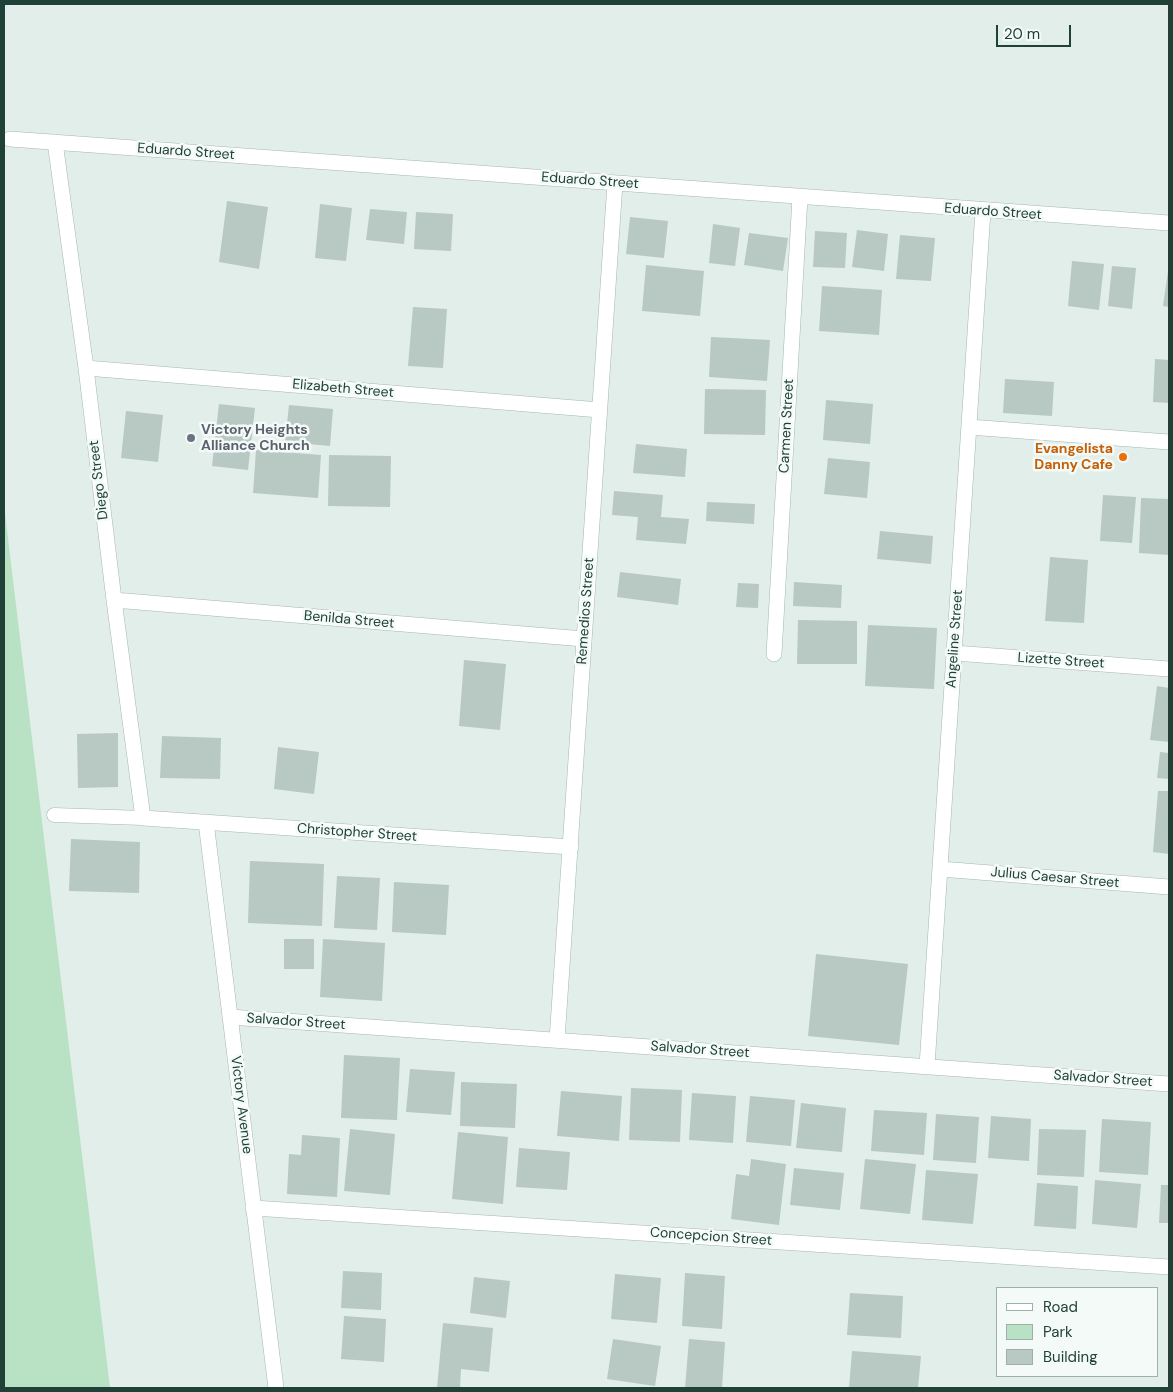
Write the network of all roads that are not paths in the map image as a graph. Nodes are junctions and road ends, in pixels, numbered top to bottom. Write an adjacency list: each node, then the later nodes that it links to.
1 (10, 139): 2 (street, Eduardo Street)
2 (55, 142): 3 (street, Eduardo Street); 7 (street, Diego Street)
3 (615, 182): 4 (street, Eduardo Street); 8 (street, Remedios Street)
4 (800, 197): 5 (street, Eduardo Street); 14 (street, Carmen Street)
5 (982, 211): 6 (street, Eduardo Street); 9 (street, Angeline Street)
6 (1169, 223)
7 (86, 368): 8 (street, Elizabeth Street); 11 (street, Diego Street)
8 (600, 410): 12 (street, Remedios Street)
9 (969, 427): 10 (street); 13 (street, Angeline Street)
10 (1169, 442)
11 (114, 600): 12 (street, Benilda Street); 17 (street, Diego Street)
12 (584, 639): 19 (street, Remedios Street)
13 (954, 653): 15 (street, Lizette Street); 20 (street, Angeline Street)
14 (774, 654)
15 (1169, 669)
16 (54, 815): 17 (lane)
17 (143, 818): 18 (street, Christopher Street)
18 (206, 822): 19 (street, Christopher Street); 22 (street, Victory Avenue)
19 (570, 847): 23 (street, Remedios Street)
20 (940, 869): 21 (street, Julius Caesar Street); 24 (street, Angeline Street)
21 (1169, 888)
22 (230, 1017): 23 (street, Salvador Street); 26 (street, Victory Avenue)
23 (558, 1040): 24 (street, Salvador Street)
24 (927, 1066): 25 (street, Salvador Street)
25 (1169, 1084)
26 (253, 1208): 27 (street, Concepcion Street); 28 (street, Victory Avenue)
27 (1169, 1267)
28 (276, 1388)

